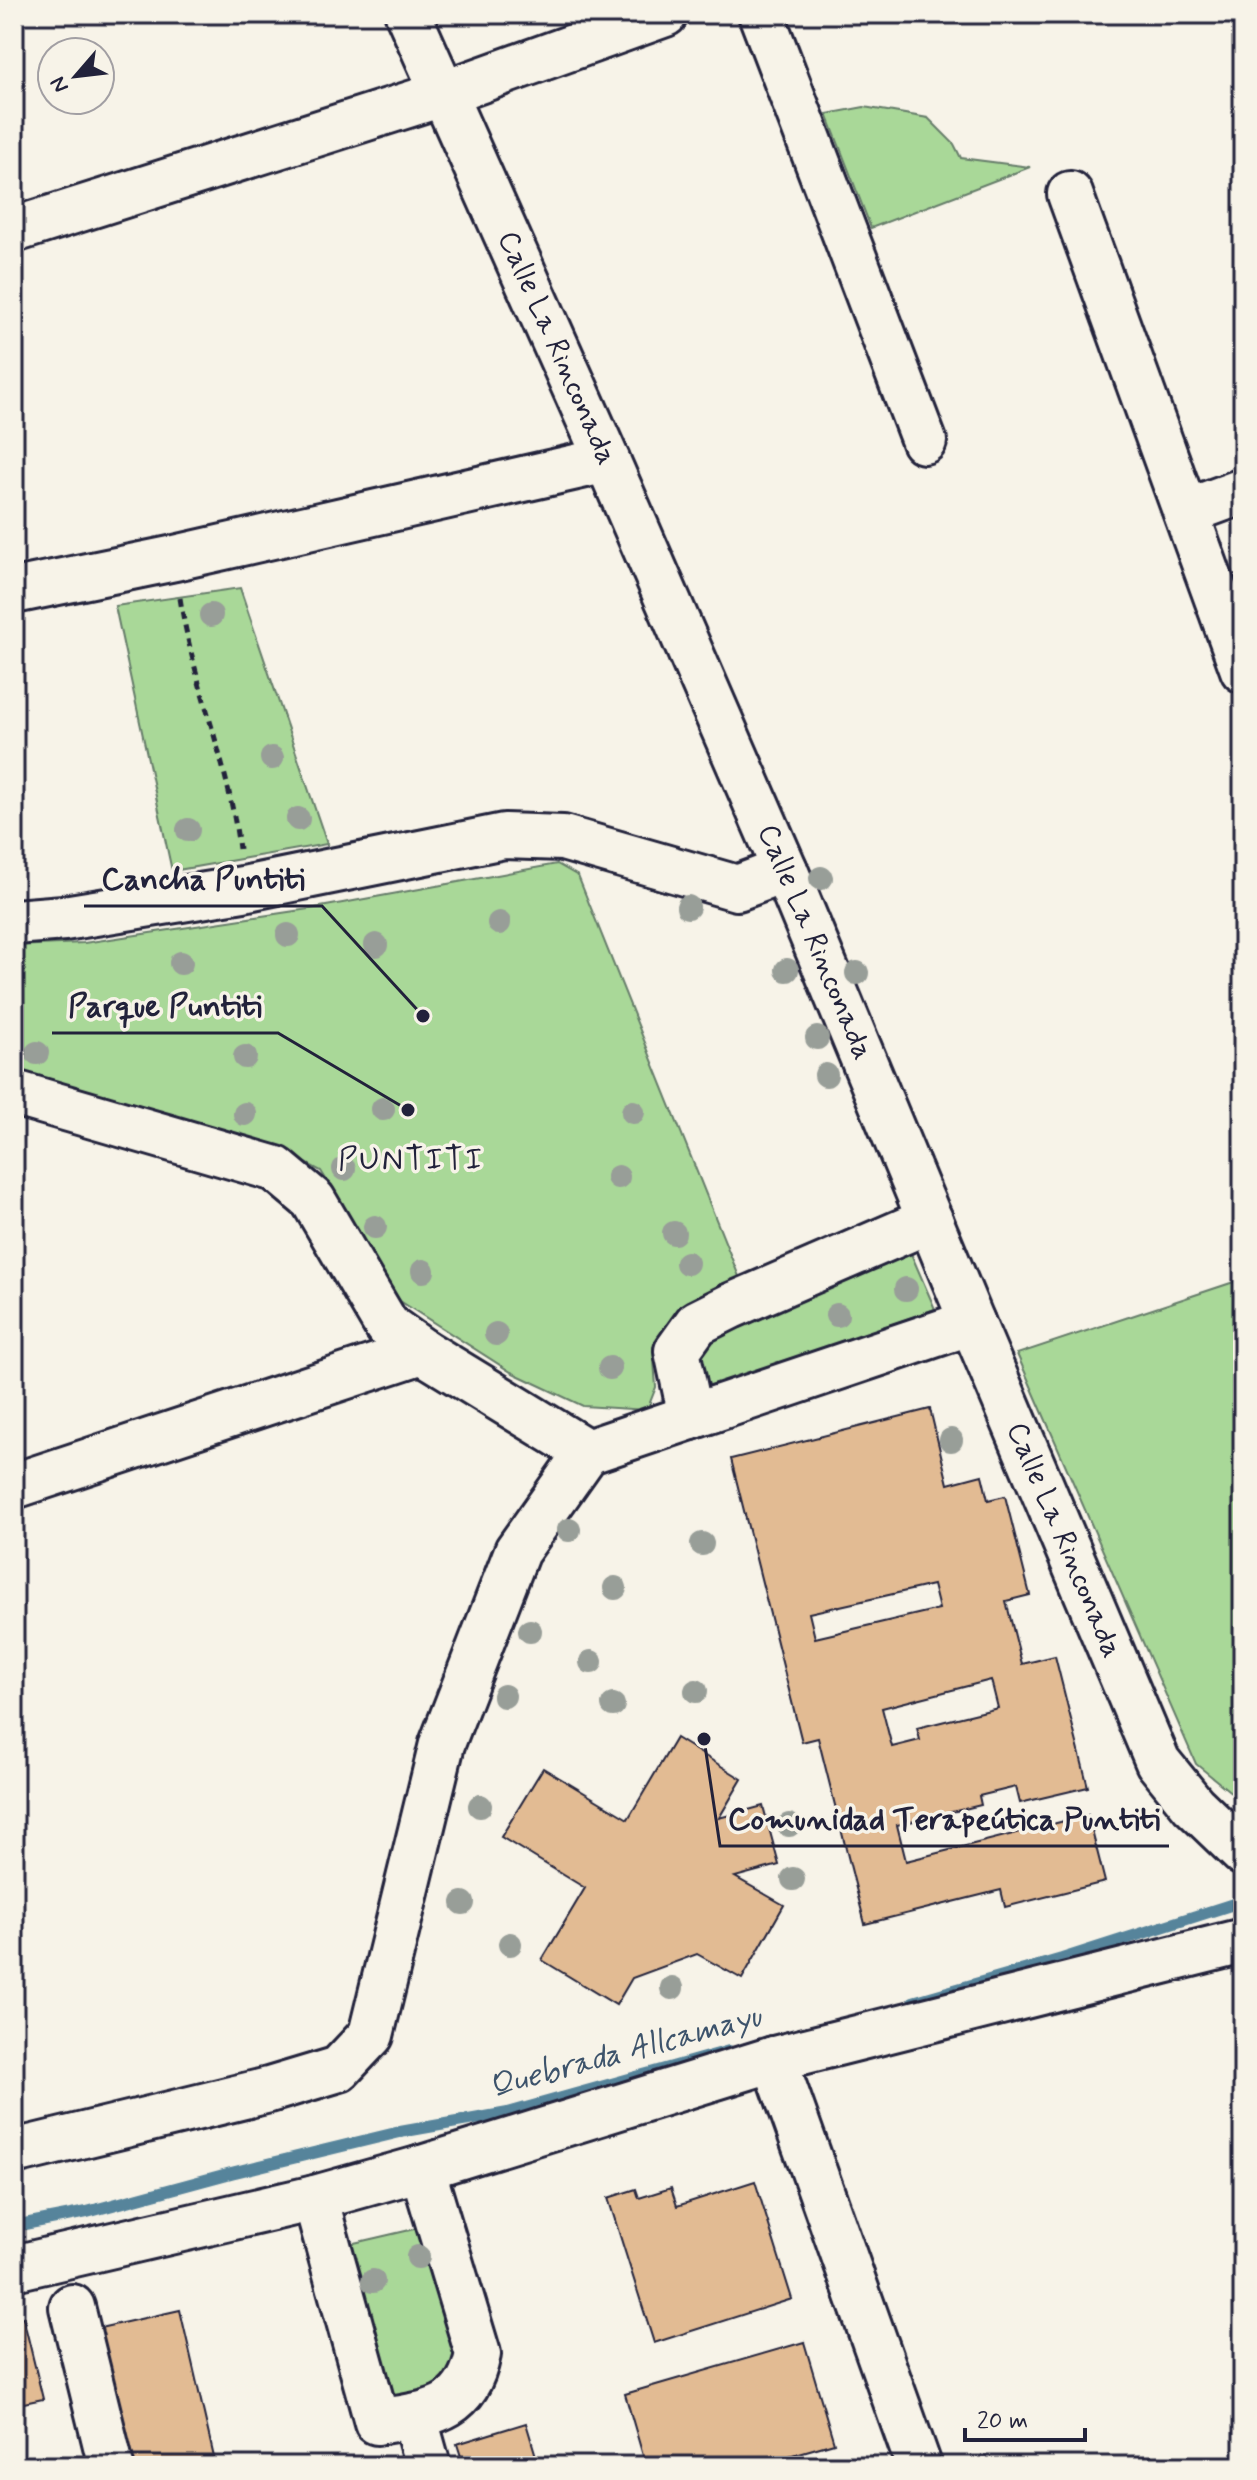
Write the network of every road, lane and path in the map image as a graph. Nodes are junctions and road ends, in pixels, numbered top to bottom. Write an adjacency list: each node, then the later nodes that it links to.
1 (408, 14): 4 (street, Calle La Rinconada)
2 (665, 14): 4 (street)
3 (761, 14): 7 (street)
4 (442, 94): 6 (street); 8 (street, Calle La Rinconada)
5 (1070, 194): 10 (street)
6 (14, 230)
7 (924, 441)
8 (607, 460): 11 (street); 14 (street, Calle La Rinconada)
9 (1243, 491): 10 (street)
10 (1186, 512): 13 (street)
11 (175, 558): 12 (street); 15 (path)
12 (14, 591)
13 (1243, 670)
14 (785, 870): 15 (street); 18 (street, Calle La Rinconada)
15 (243, 889): 16 (street)
16 (14, 922)
17 (14, 1093): 20 (street)
18 (930, 1220): 19 (street, Calle La Rinconada); 21 (street)
19 (972, 1322): 21 (street); 24 (street, Calle La Rinconada)
20 (422, 1351): 22 (street); 23 (street)
21 (691, 1417): 22 (street)
22 (587, 1452): 27 (street)
23 (14, 1486)
24 (1243, 1853)
25 (1243, 1941): 26 (street)
26 (774, 2059): 28 (street); 35 (street)
27 (14, 2152)
28 (422, 2168): 29 (street); 32 (street)
29 (315, 2198): 30 (street); 32 (street)
30 (14, 2268)
31 (72, 2307): 33 (street)
32 (414, 2416): 34 (street)
33 (111, 2466)
34 (428, 2466)
35 (919, 2466)

